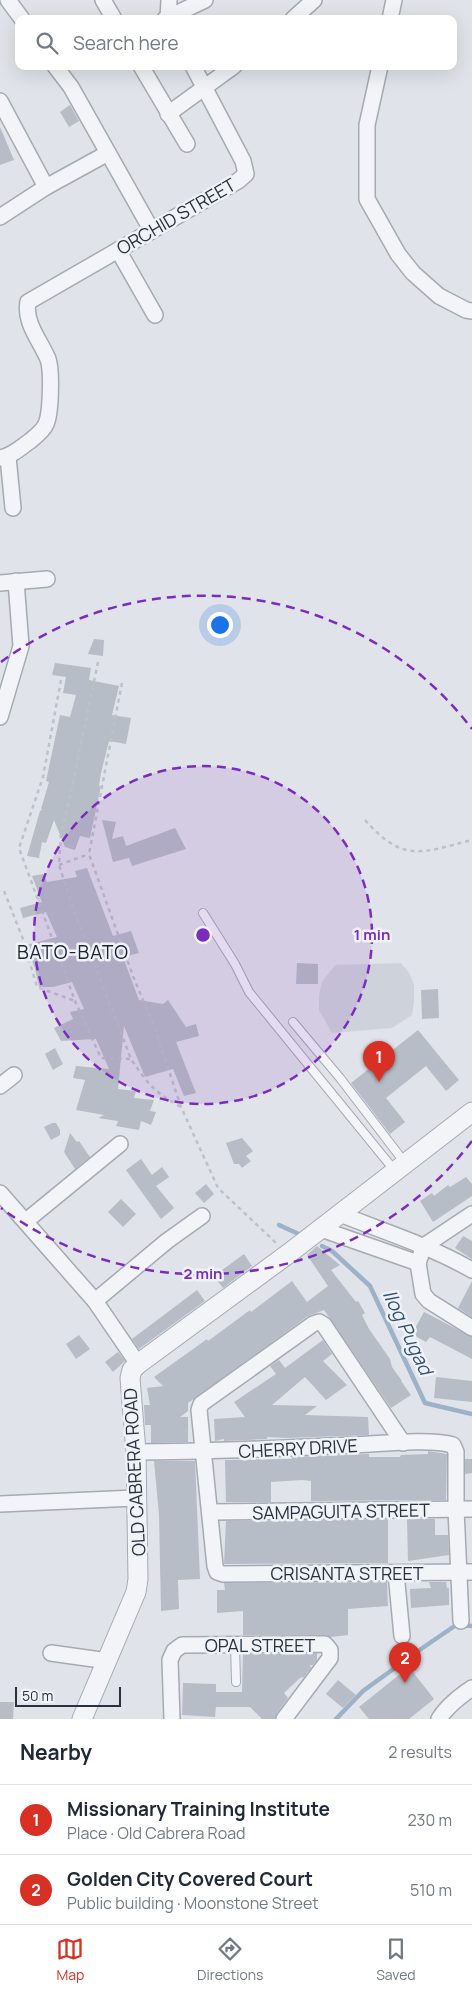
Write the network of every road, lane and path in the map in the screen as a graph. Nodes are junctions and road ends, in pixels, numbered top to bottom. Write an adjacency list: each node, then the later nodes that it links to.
1 (8, 0): 7 (street)
2 (103, 0): 8 (street)
3 (169, 0): 9 (street)
4 (205, 0): 10 (street)
5 (314, 0): 11 (street)
6 (394, 0): 12 (street)
7 (19, 15)
8 (112, 15)
9 (167, 15)
10 (173, 15)
11 (297, 15)
12 (391, 15)
13 (58, 70): 22 (street)
14 (142, 70): 20 (street)
15 (195, 70): 18 (street, ORCHID STREET)
16 (229, 70): 18 (street)
17 (379, 70): 27 (street)
18 (205, 88): 20 (street); 25 (street, ORCHID STREET)
19 (0, 101): 23 (street)
20 (168, 114): 21 (street)
21 (187, 144)
22 (108, 153): 23 (street); 25 (street)
23 (46, 187): 24 (street)
24 (0, 217)
25 (152, 231): 26 (street, ORCHID STREET)
26 (118, 250): 28 (street); 29 (street, ORCHID STREET)
27 (472, 311)
28 (155, 315)
29 (4, 457): 30 (street)
30 (13, 508)
31 (47, 578): 32 (street)
32 (16, 581): 33 (street); 37 (street)
33 (0, 583)
34 (98, 662): 41 (path)
35 (61, 680): 44 (path)
36 (122, 684): 40 (path)
37 (2, 707)
38 (365, 820): 39 (path)
39 (472, 840)
40 (89, 854): 41 (path); 49 (path)
41 (59, 865): 46 (path)
42 (4, 891): 44 (path)
43 (203, 913): 52 (lane)
44 (75, 1001): 46 (path)
45 (293, 1022): 52 (lane)
46 (131, 1059): 49 (path)
47 (14, 1075): 48 (street)
48 (0, 1086)
49 (181, 1107): 60 (path)
50 (469, 1118): 52 (street, OLD CABRERA ROAD)
51 (120, 1144): 57 (street)
52 (400, 1167): 54 (street, OLD CABRERA ROAD)
53 (0, 1193): 57 (street)
54 (340, 1214): 58 (street, OLD CABRERA ROAD); 59 (street)
55 (472, 1214): 59 (street)
56 (202, 1216): 63 (street)
57 (26, 1221): 63 (street)
58 (321, 1229): 60 (street, OLD CABRERA ROAD); 61 (street)
59 (424, 1246): 61 (street); 62 (street)
60 (288, 1254): 65 (street, OLD CABRERA ROAD)
61 (418, 1263): 64 (street)
62 (472, 1270)
63 (95, 1301): 65 (street)
64 (472, 1328)
65 (138, 1364): 67 (street, OLD CABRERA ROAD)
66 (403, 1443): 68 (street, CHERRY DRIVE); 68 (street); 71 (street, CHERRY DRIVE)
67 (136, 1452): 68 (street, CHERRY DRIVE); 69 (street, OLD CABRERA ROAD)
68 (203, 1452): 73 (street)
69 (135, 1498): 70 (street); 80 (street, OLD CABRERA ROAD)
70 (0, 1504)
71 (456, 1509): 72 (street, SAMPAGUITA STREET); 73 (street, SAMPAGUITA STREET); 74 (street)
72 (472, 1509)
73 (210, 1512): 75 (street, CRISANTA STREET)
74 (465, 1572): 75 (street, CRISANTA STREET); 76 (street)
75 (396, 1573): 77 (street)
76 (461, 1621)
77 (402, 1636)
78 (235, 1645): 81 (lane); 84 (street, OPAL STREET); 85 (street, OPAL STREET)
79 (51, 1653): 80 (street)
80 (108, 1661): 83 (street, OLD CABRERA ROAD)
81 (236, 1682)
82 (472, 1688): 86 (street)
83 (82, 1719)
84 (172, 1719)
85 (284, 1719)
86 (438, 1719)

